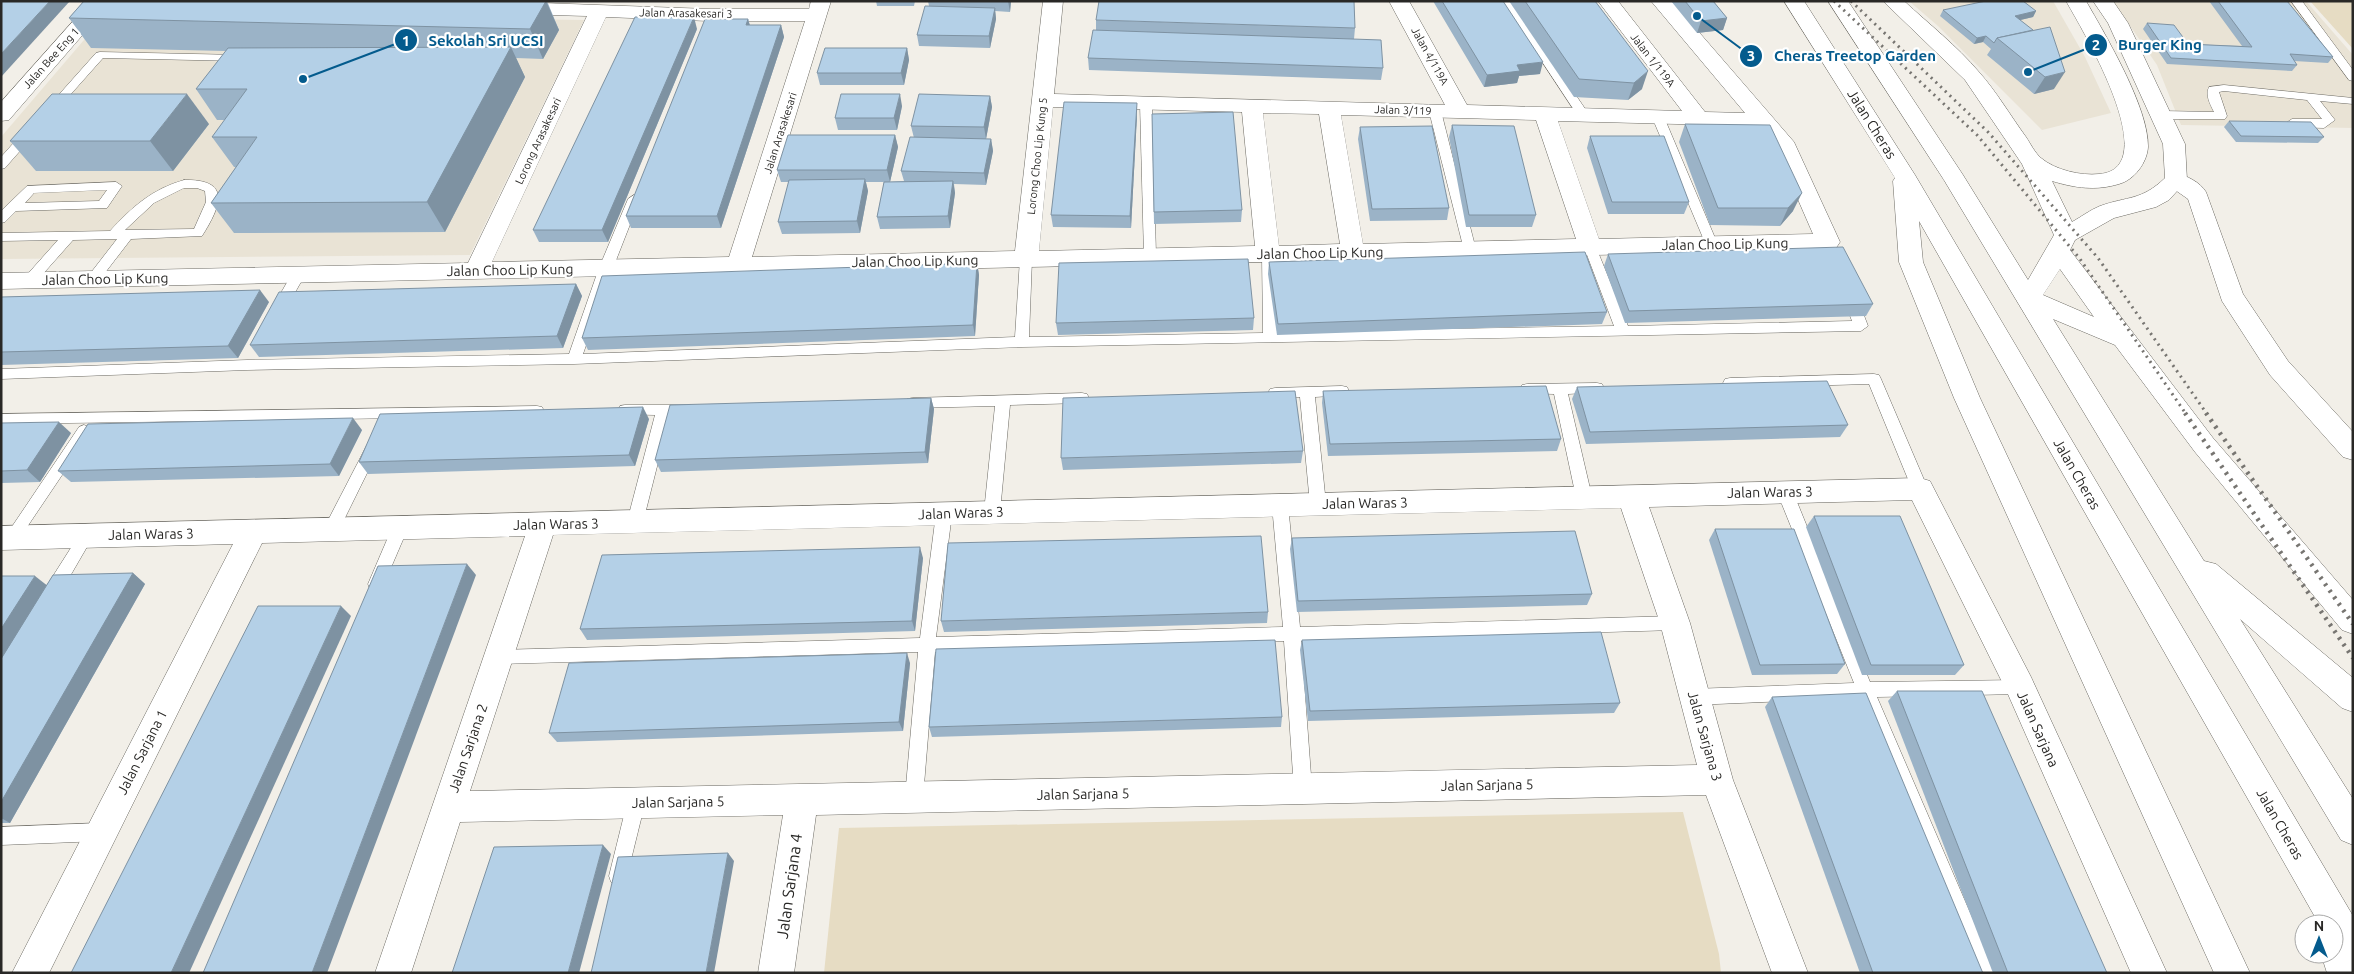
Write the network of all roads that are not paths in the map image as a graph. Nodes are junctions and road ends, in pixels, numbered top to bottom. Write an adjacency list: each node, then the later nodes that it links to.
1 (102, 1): 27 (main road, Jalan Bee Eng 1)
2 (1053, 1): 20 (main road, Lorong Choo Lip Kung 5)
3 (1399, 1): 26 (main road, Jalan 4/119A)
4 (1507, 1): 30 (lane)
5 (1608, 1): 32 (main road, Jalan 1/119A)
6 (1661, 1): 33 (main road)
7 (1794, 1): 37 (main road, Jalan Cheras)
8 (1838, 1): 62 (main road)
9 (1893, 1): 35 (main road)
10 (2076, 1): 35 (main road)
11 (2103, 1): 29 (main road)
12 (2296, 1): 18 (lane)
13 (561, 5): 14 (main road, Jalan Arasakesari 3); 16 (main road, Jalan Arasakesari 3)
14 (500, 8)
15 (819, 8): 16 (main road, Jalan Arasakesari 3); 54 (main road, Jalan Arasakesari)
16 (599, 11): 56 (main road, Lorong Arasakesari)
17 (256, 58): 36 (lane)
18 (2353, 78)
19 (2311, 97): 21 (lane); 29 (lane); 34 (lane)
20 (1043, 100): 22 (main road, Jalan 3/119); 53 (main road, Lorong Choo Lip Kung 5)
21 (2353, 101)
22 (1146, 103): 23 (main road, Jalan 3/119); 52 (lane)
23 (1252, 106): 24 (main road, Jalan 3/119); 51 (main road)
24 (1329, 108): 25 (main road, Jalan 3/119); 50 (main road)
25 (1435, 111): 26 (main road, Jalan 3/119); 49 (lane)
26 (1459, 112): 28 (main road, Jalan 3/119)
27 (1, 114)
28 (1545, 114): 30 (main road, Jalan 3/119); 48 (main road)
29 (2162, 115): 38 (main road)
30 (1584, 116): 31 (main road, Jalan 3/119)
31 (1658, 117): 32 (main road, Jalan 3/119); 47 (lane)
32 (1699, 119): 33 (main road, Jalan 3/119)
33 (1764, 120): 47 (main road, Jalan Choo Lip Kung)
34 (2278, 122)
35 (2033, 163): 46 (main road)
36 (1, 165)
37 (1904, 175): 126 (main road, Jalan Cheras); 136 (main road)
38 (2176, 180): 46 (main road); 89 (main road)
39 (639, 186): 55 (lane)
40 (13, 207): 40 (lane); 41 (lane)
41 (1, 219)
42 (114, 234): 43 (lane); 43 (lane); 44 (lane)
43 (128, 234): 58 (lane)
44 (70, 235): 45 (lane); 59 (lane)
45 (1, 237)
46 (2062, 242): 62 (main road); 66 (main road)
47 (1712, 245): 48 (main road, Jalan Choo Lip Kung)
48 (1590, 247): 49 (main road, Jalan Choo Lip Kung); 64 (lane)
49 (1470, 250): 50 (main road, Jalan Choo Lip Kung)
50 (1353, 252): 51 (main road, Jalan Choo Lip Kung)
51 (1268, 254): 52 (main road, Jalan Choo Lip Kung); 65 (lane)
52 (1150, 256): 53 (main road, Jalan Choo Lip Kung)
53 (1026, 259): 54 (main road, Jalan Choo Lip Kung); 67 (lane)
54 (738, 265): 55 (main road, Jalan Choo Lip Kung)
55 (606, 268): 56 (main road, Jalan Choo Lip Kung); 69 (lane)
56 (476, 271): 57 (main road, Jalan Choo Lip Kung)
57 (298, 275): 58 (main road, Jalan Choo Lip Kung); 63 (lane)
58 (93, 279): 59 (main road, Jalan Choo Lip Kung)
59 (30, 280): 60 (main road, Jalan Choo Lip Kung)
60 (1, 281)
61 (1845, 284): 64 (lane)
62 (2028, 299): 66 (main road); 105 (main road)
63 (270, 324)
64 (1623, 331): 65 (lane)
65 (1270, 337): 67 (lane)
66 (2125, 339): 108 (main road)
67 (1022, 342): 69 (lane)
68 (256, 349): 70 (lane)
69 (574, 359): 70 (lane)
70 (247, 365): 71 (lane)
71 (1, 374)
72 (1717, 384): 90 (lane)
73 (1609, 387): 75 (lane)
74 (1512, 389): 75 (lane)
75 (1560, 389): 93 (lane)
76 (1356, 391): 77 (lane)
77 (1307, 392): 78 (lane); 94 (lane)
78 (1258, 393)
79 (1092, 398): 80 (lane)
80 (1003, 401): 81 (lane); 96 (lane)
81 (894, 404)
82 (704, 409): 85 (lane)
83 (547, 410): 86 (lane)
84 (606, 410): 85 (lane)
85 (664, 410): 98 (lane)
86 (391, 411): 88 (lane); 101 (lane)
87 (1, 419): 88 (lane)
88 (92, 420): 104 (lane)
89 (2353, 450)
90 (1920, 489): 91 (main road, Jalan Waras 3); 113 (main road, Jalan Sarjana)
91 (1786, 492): 92 (main road, Jalan Waras 3); 114 (lane)
92 (1632, 496): 93 (main road, Jalan Waras 3); 109 (main road, Jalan Sarjana 3)
93 (1584, 497): 94 (main road, Jalan Waras 3)
94 (1318, 504): 95 (main road, Jalan Waras 3)
95 (1280, 505): 96 (main road, Jalan Waras 3); 110 (lane)
96 (992, 512): 97 (main road, Jalan Waras 3)
97 (944, 514): 98 (main road, Jalan Waras 3); 111 (lane)
98 (636, 522): 99 (main road, Jalan Waras 3)
99 (543, 524): 100 (main road, Jalan Waras 3); 112 (main road, Jalan Sarjana 2)
100 (400, 528): 101 (main road, Jalan Waras 3); 106 (lane)
101 (331, 530): 102 (main road, Jalan Waras 3)
102 (253, 532): 103 (main road, Jalan Waras 3); 124 (main road, Jalan Sarjana 1)
103 (86, 536): 104 (main road, Jalan Waras 3); 107 (lane)
104 (7, 538)
105 (2189, 559): 116 (main road); 123 (main road)
106 (369, 600)
107 (46, 602)
108 (2353, 621)
109 (1675, 623): 110 (lane); 115 (main road, Jalan Sarjana 3)
110 (1292, 632): 111 (lane); 118 (lane)
111 (927, 646): 112 (lane); 119 (lane)
112 (498, 657): 122 (main road, Jalan Sarjana 2)
113 (2020, 687): 114 (lane); 135 (main road, Jalan Sarjana)
114 (1865, 690): 115 (lane); 134 (lane)
115 (1693, 697): 117 (main road, Jalan Sarjana 3)
116 (2353, 698)
117 (1717, 780): 118 (main road, Jalan Sarjana 5); 133 (main road, Jalan Sarjana 3)
118 (1303, 789): 119 (main road, Jalan Sarjana 5)
119 (914, 797): 120 (main road, Jalan Sarjana 5)
120 (802, 799): 121 (main road, Jalan Sarjana 5); 132 (main road, Jalan Sarjana 4)
121 (636, 803): 122 (main road, Jalan Sarjana 5); 127 (lane)
122 (448, 807): 131 (main road, Jalan Sarjana 2)
123 (2353, 829)
124 (101, 832): 125 (lane); 130 (main road, Jalan Sarjana 1)
125 (1, 836)
126 (2317, 887): 128 (main road); 129 (main road, Jalan Cheras)
127 (613, 897)
128 (2326, 914)
129 (2353, 950)
130 (30, 973)
131 (393, 973)
132 (776, 973)
133 (1790, 973)
134 (1986, 973)
135 (2149, 973)
136 (2232, 973)

